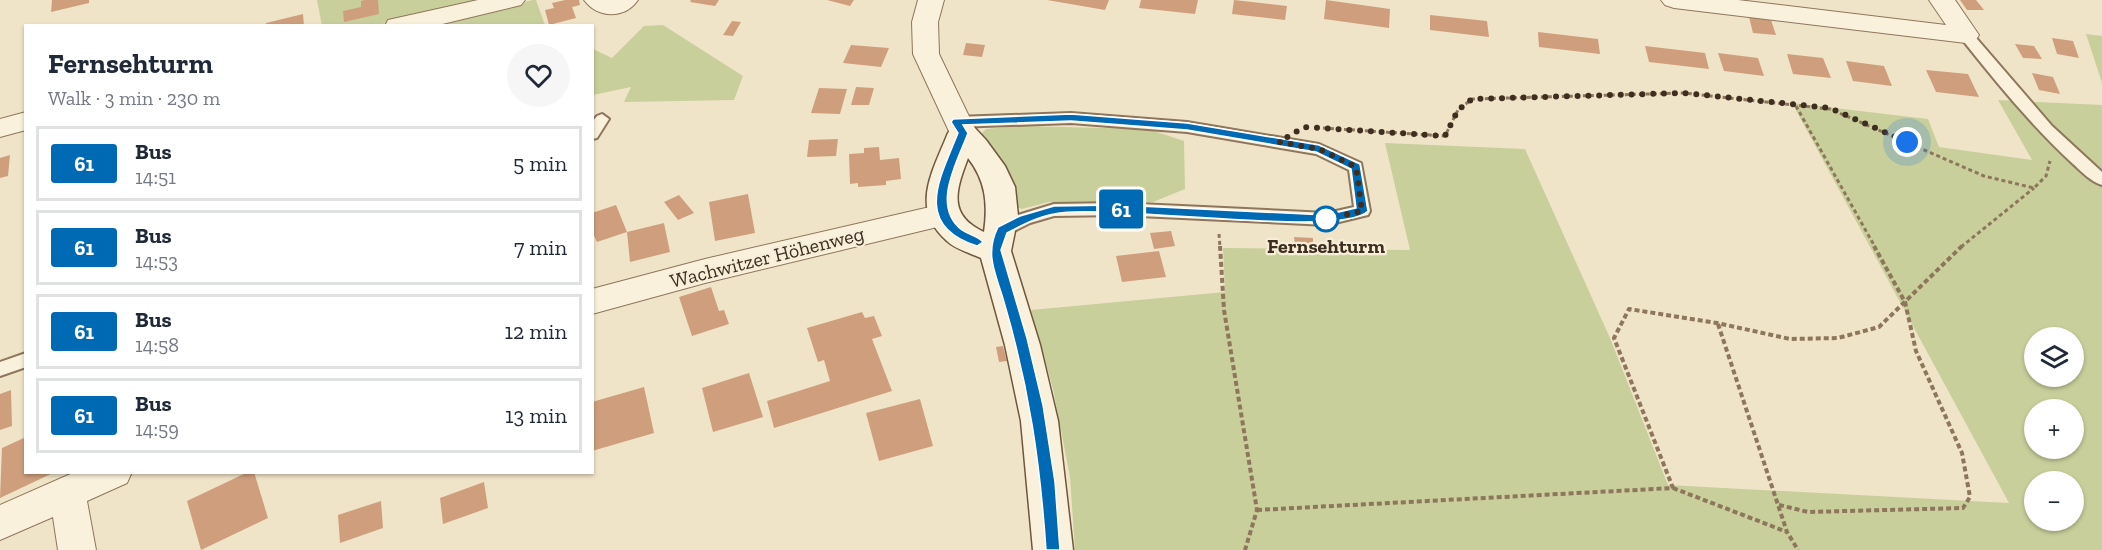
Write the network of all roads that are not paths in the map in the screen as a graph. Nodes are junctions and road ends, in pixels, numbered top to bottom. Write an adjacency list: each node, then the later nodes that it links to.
1 (512, 0): 7 (street)
2 (597, 0): 3 (street)
3 (625, 0)
4 (931, 0): 12 (street)
5 (1674, 0): 8 (street)
6 (1942, 0): 8 (street)
7 (406, 24)
8 (1966, 35): 14 (lane)
9 (602, 119): 13 (lane)
10 (24, 122): 11 (street)
11 (0, 128)
12 (960, 128): 15 (street); 16 (street); 16 (lane)
13 (594, 131)
14 (2102, 180)
15 (943, 215): 16 (street); 17 (street, Wachwitzer Höhenweg)
16 (999, 240): 24 (street)
17 (594, 301)
18 (24, 361): 19 (lane)
19 (0, 369)
20 (110, 474): 21 (street)
21 (67, 493): 22 (street); 23 (street)
22 (0, 522)
23 (76, 550)
24 (1053, 550)

